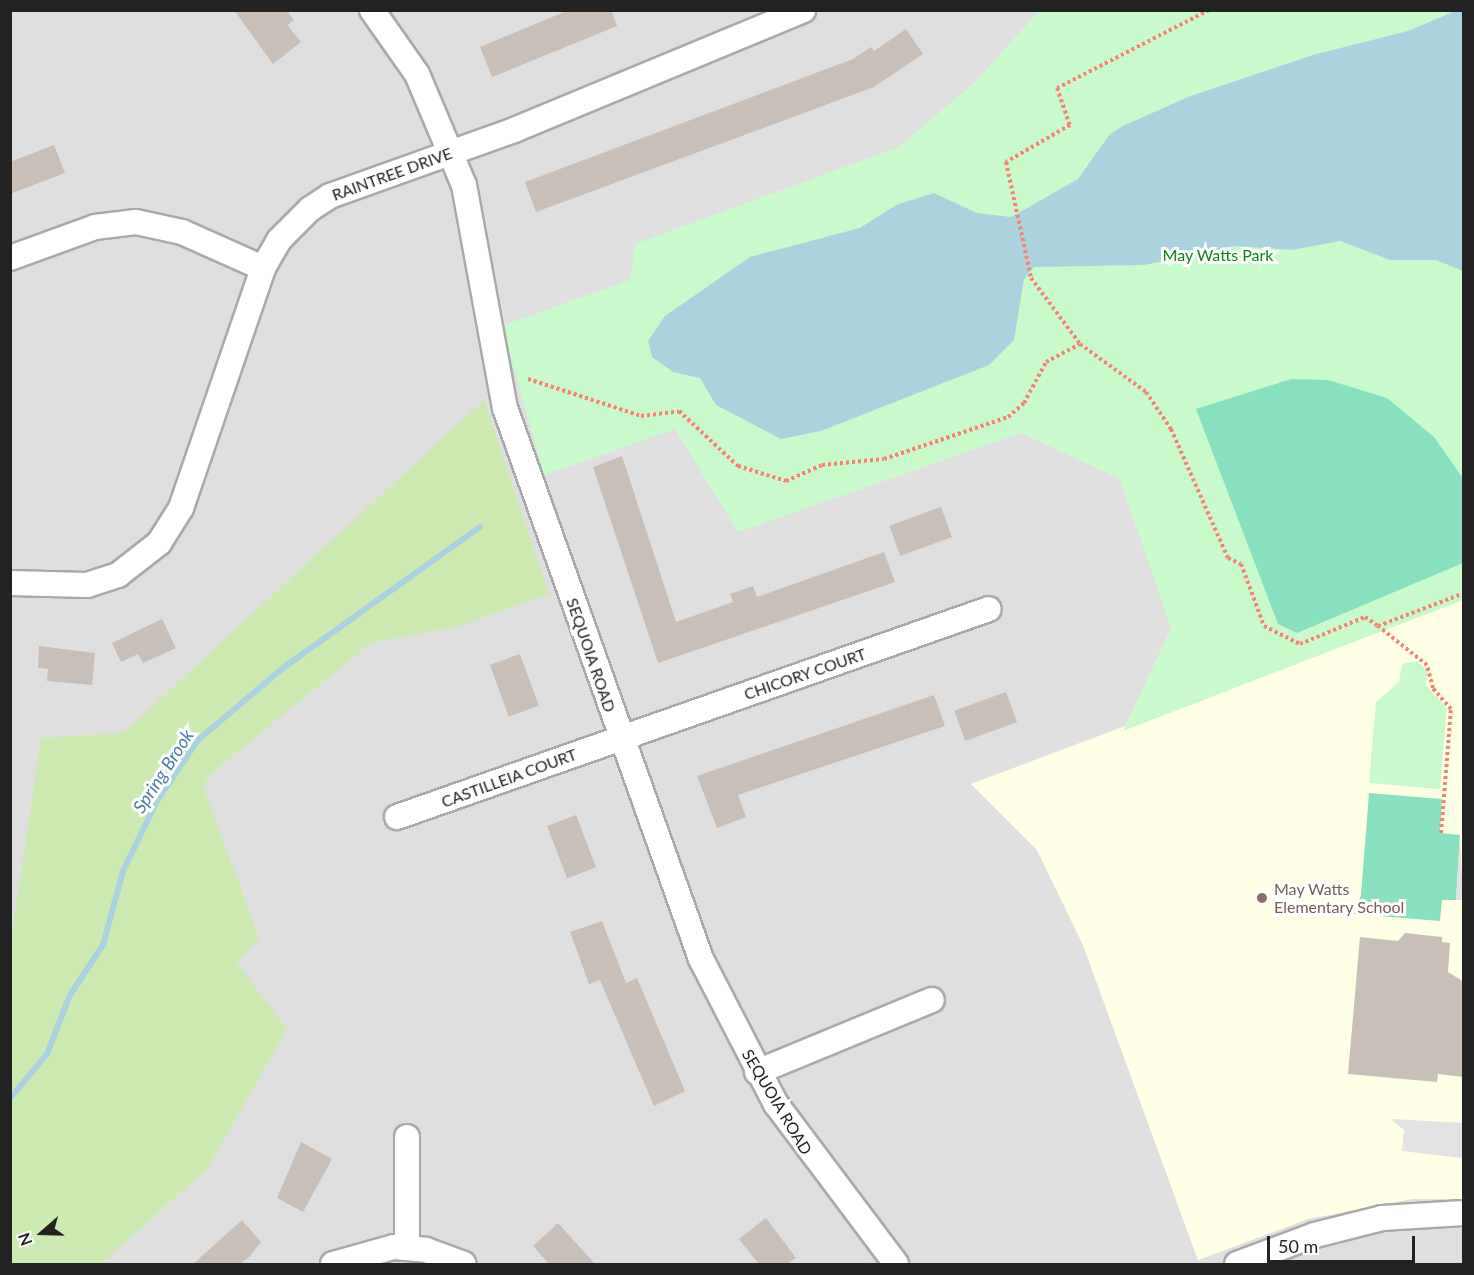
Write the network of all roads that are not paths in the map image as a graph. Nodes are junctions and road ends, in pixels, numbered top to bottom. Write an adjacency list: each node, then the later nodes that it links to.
1 (372, 10): 3 (street, SEQUOIA ROAD)
2 (803, 10): 3 (street, RAINTREE DRIVE)
3 (452, 153): 5 (street, RAINTREE DRIVE); 8 (street, SEQUOIA ROAD)
4 (10, 258): 5 (street)
5 (263, 268): 6 (street, RAINTREE DRIVE)
6 (10, 583)
7 (989, 609): 8 (street, CHICORY COURT)
8 (620, 738): 9 (street, CASTILLEIA COURT); 11 (street, SEQUOIA ROAD)
9 (397, 817)
10 (932, 1000): 11 (street)
11 (757, 1071): 17 (street, SEQUOIA ROAD)
12 (407, 1137): 14 (street)
13 (1464, 1213): 18 (street)
14 (407, 1247): 15 (street); 16 (street)
15 (333, 1264)
16 (465, 1264)
17 (896, 1264)
18 (1237, 1264)

